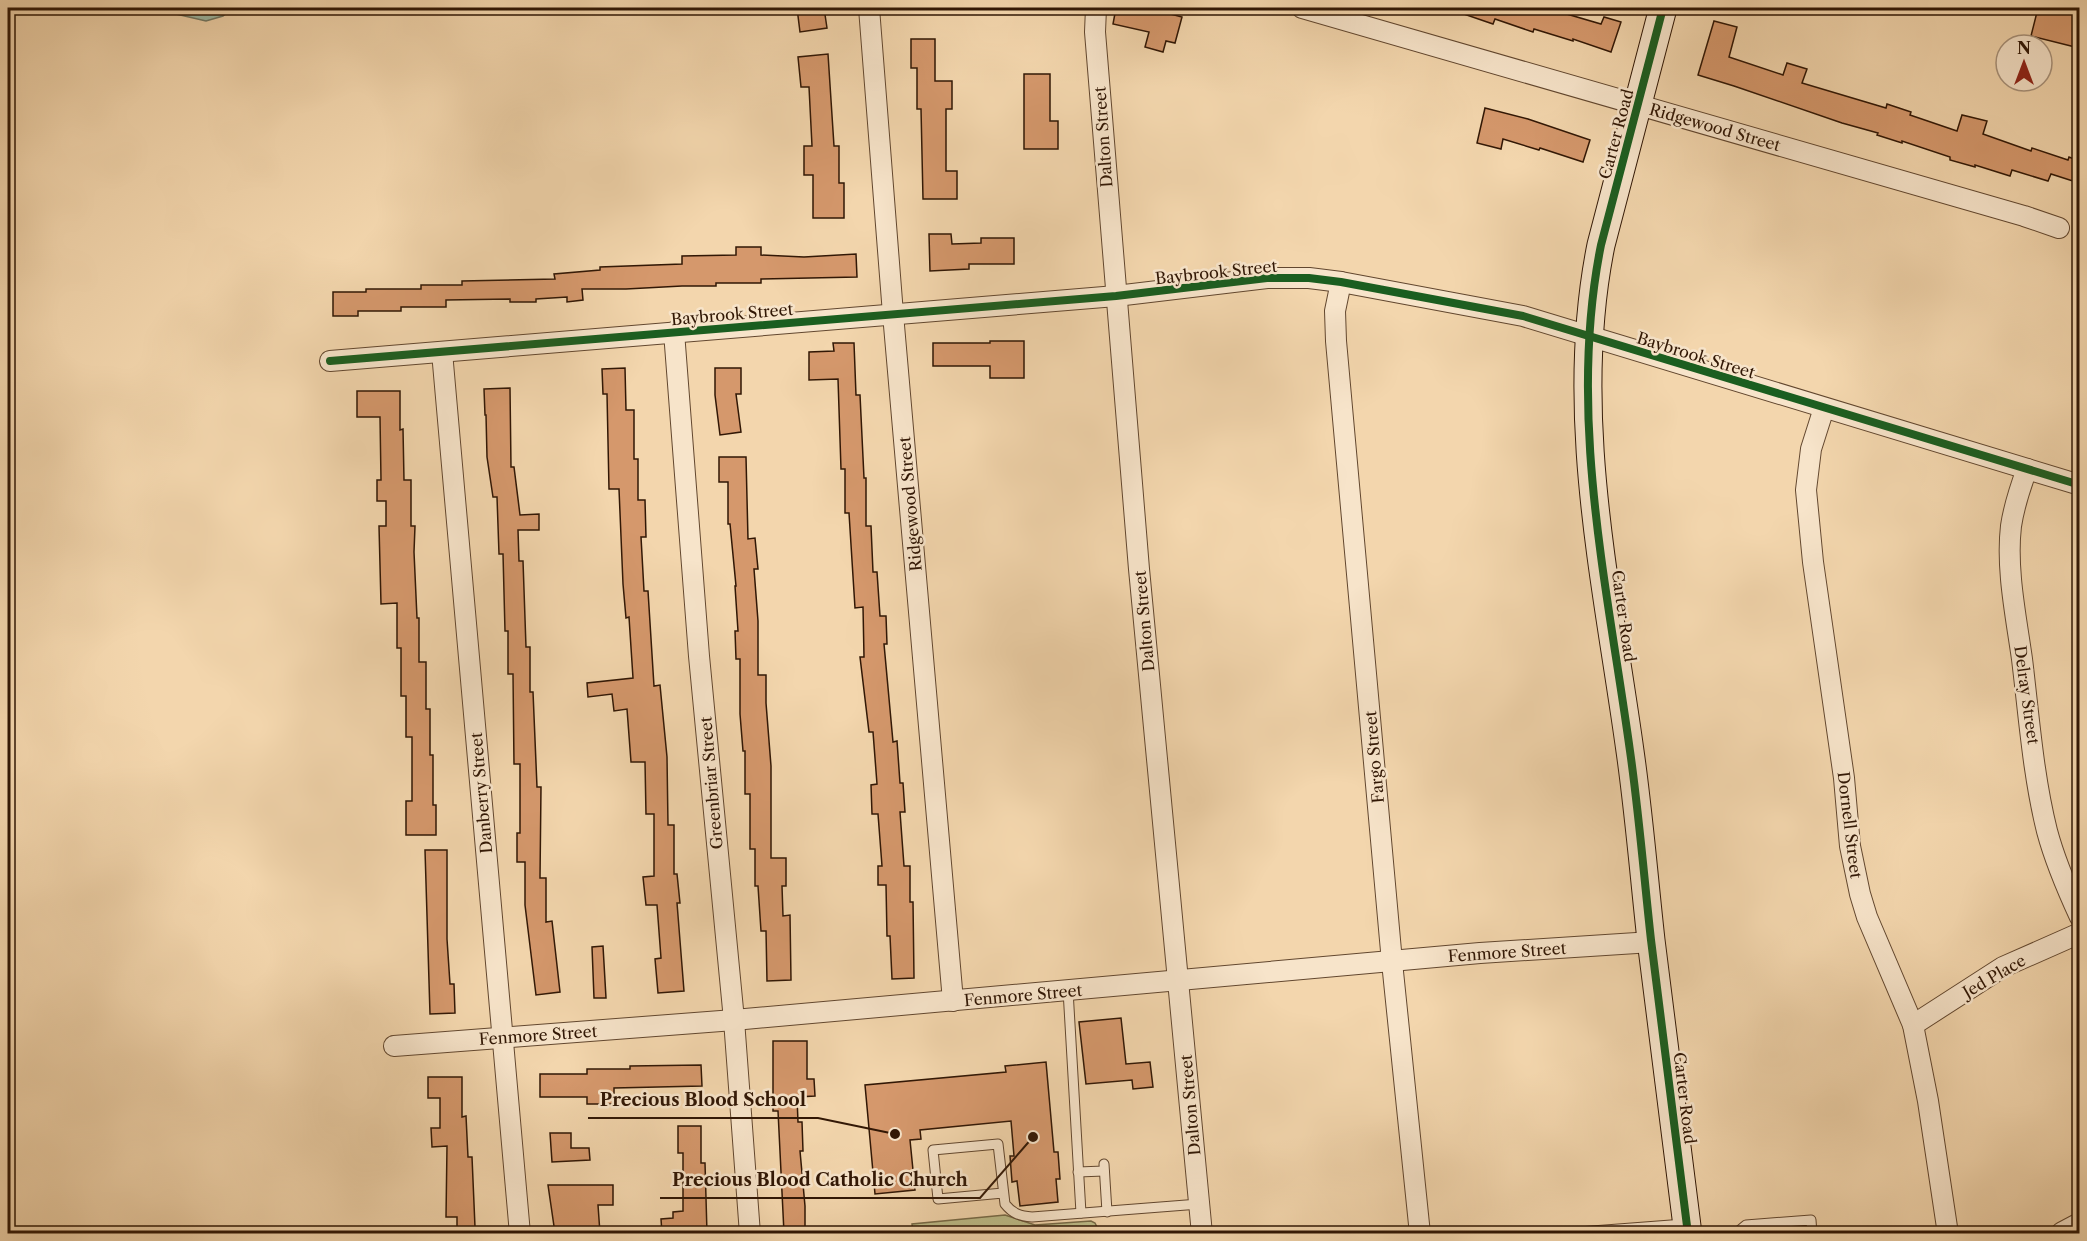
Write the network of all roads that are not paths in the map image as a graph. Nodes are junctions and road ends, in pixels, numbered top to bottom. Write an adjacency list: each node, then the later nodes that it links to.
1 (869, 8): 9 (street, Ridgewood Street)
2 (1096, 8): 8 (street, Dalton Street)
3 (1302, 8): 5 (street, Ridgewood Street)
4 (1663, 8): 5 (main road, Carter Road)
5 (1637, 104): 6 (street, Ridgewood Street); 11 (main road, Carter Road)
6 (2059, 228)
7 (1341, 282): 8 (street, Baybrook Street); 11 (street, Baybrook Street); 20 (street, Fargo Street)
8 (1116, 296): 9 (street, Baybrook Street); 21 (street, Dalton Street)
9 (893, 314): 10 (street, Baybrook Street); 23 (street, Ridgewood Street)
10 (674, 332): 12 (street, Baybrook Street); 24 (street, Greenbriar Street)
11 (1588, 336): 14 (street, Baybrook Street); 19 (main road, Carter Road)
12 (442, 352): 13 (street, Baybrook Street); 26 (street, Danberry Street)
13 (330, 361)
14 (1824, 408): 15 (street, Baybrook Street); 25 (street, Dornell Street)
15 (2027, 469): 16 (street, Baybrook Street); 17 (street, Delray Street)
16 (2079, 485)
17 (2079, 916)
18 (2079, 933): 25 (street, Jed Place)
19 (1652, 942): 20 (street, Fenmore Street); 34 (main road, Carter Road)
20 (1392, 962): 21 (street, Fenmore Street); 39 (street, Fargo Street)
21 (1178, 981): 22 (street, Fenmore Street); 30 (street, Dalton Street)
22 (1068, 990): 23 (street, Fenmore Street); 28 (lane)
23 (953, 1001): 24 (street, Fenmore Street)
24 (734, 1020): 26 (street, Fenmore Street); 37 (street, Greenbriar Street)
25 (1913, 1025): 42 (street, Dornell Street)
26 (503, 1038): 27 (street, Fenmore Street); 36 (street, Danberry Street)
27 (394, 1046)
28 (1078, 1172): 31 (lane); 32 (lane)
29 (1004, 1193): 29 (lane); 32 (lane)
30 (1199, 1204): 31 (lane); 38 (street, Dalton Street)
31 (1107, 1212): 32 (lane)
32 (1081, 1214)
33 (2079, 1225): 43 (street)
34 (1687, 1229): 35 (lane)
35 (1579, 1232)
36 (520, 1233)
37 (750, 1233)
38 (1202, 1233)
39 (1420, 1233)
40 (1740, 1233): 41 (lane)
41 (1812, 1233)
42 (1948, 1233)
43 (2063, 1233)

